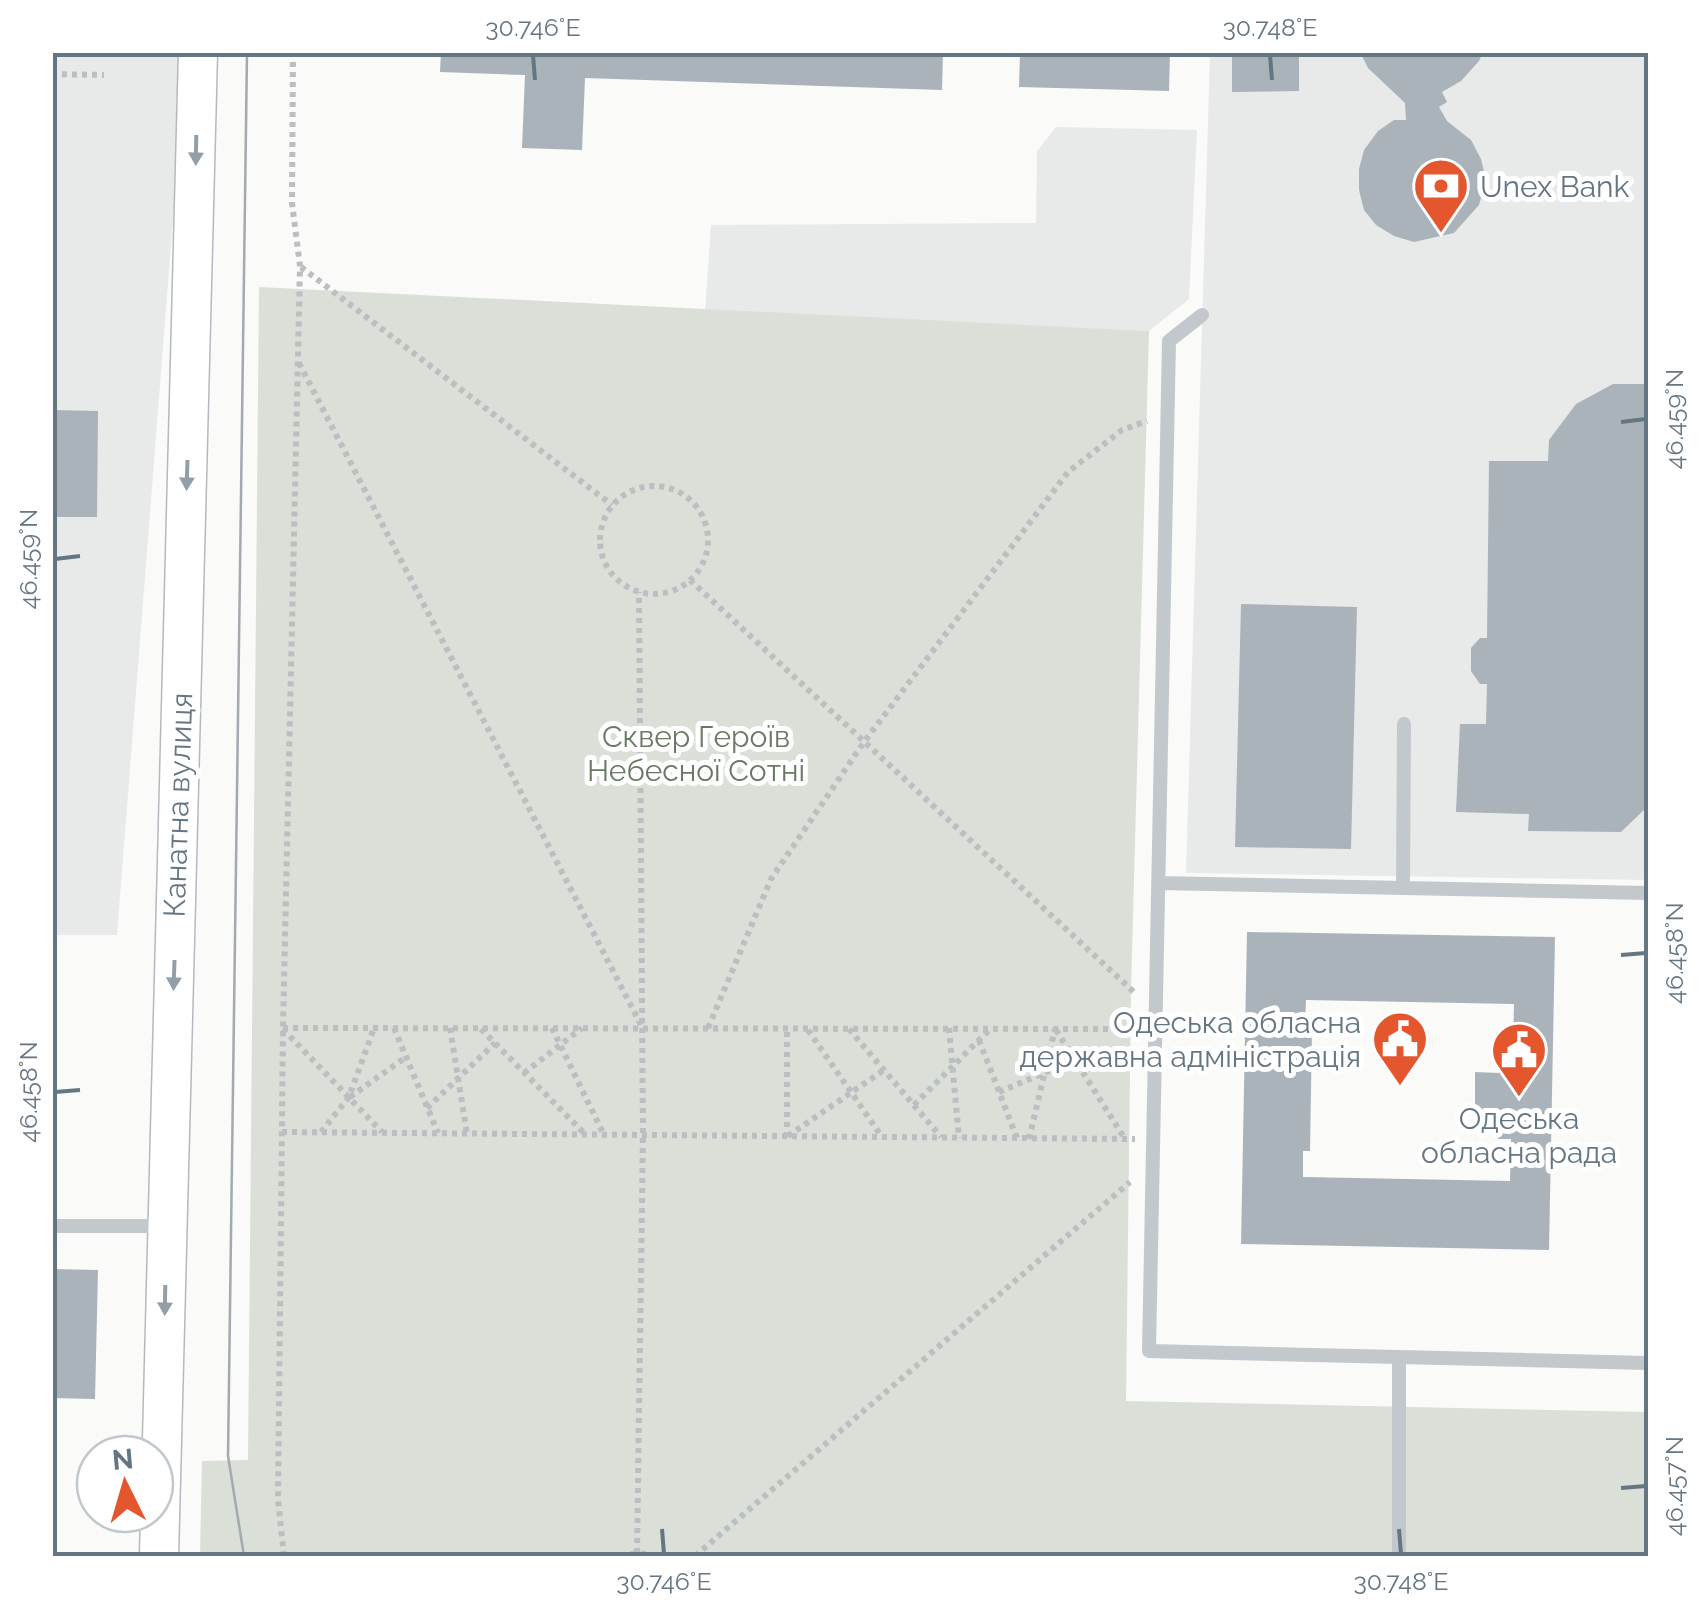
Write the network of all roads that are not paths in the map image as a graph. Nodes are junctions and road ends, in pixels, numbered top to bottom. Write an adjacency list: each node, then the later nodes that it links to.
1 (198, 52): 8 (main road, Канатна вулиця, one-way to 8)
2 (1202, 315): 4 (lane)
3 (1404, 724): 5 (lane)
4 (1158, 883): 5 (lane); 9 (lane)
5 (1402, 888): 6 (lane)
6 (1648, 892)
7 (52, 1226): 8 (lane)
8 (167, 1226): 11 (main road, Канатна вулиця, one-way to 11)
9 (1400, 1357): 10 (lane); 12 (lane)
10 (1648, 1363)
11 (158, 1556)
12 (1399, 1556)

